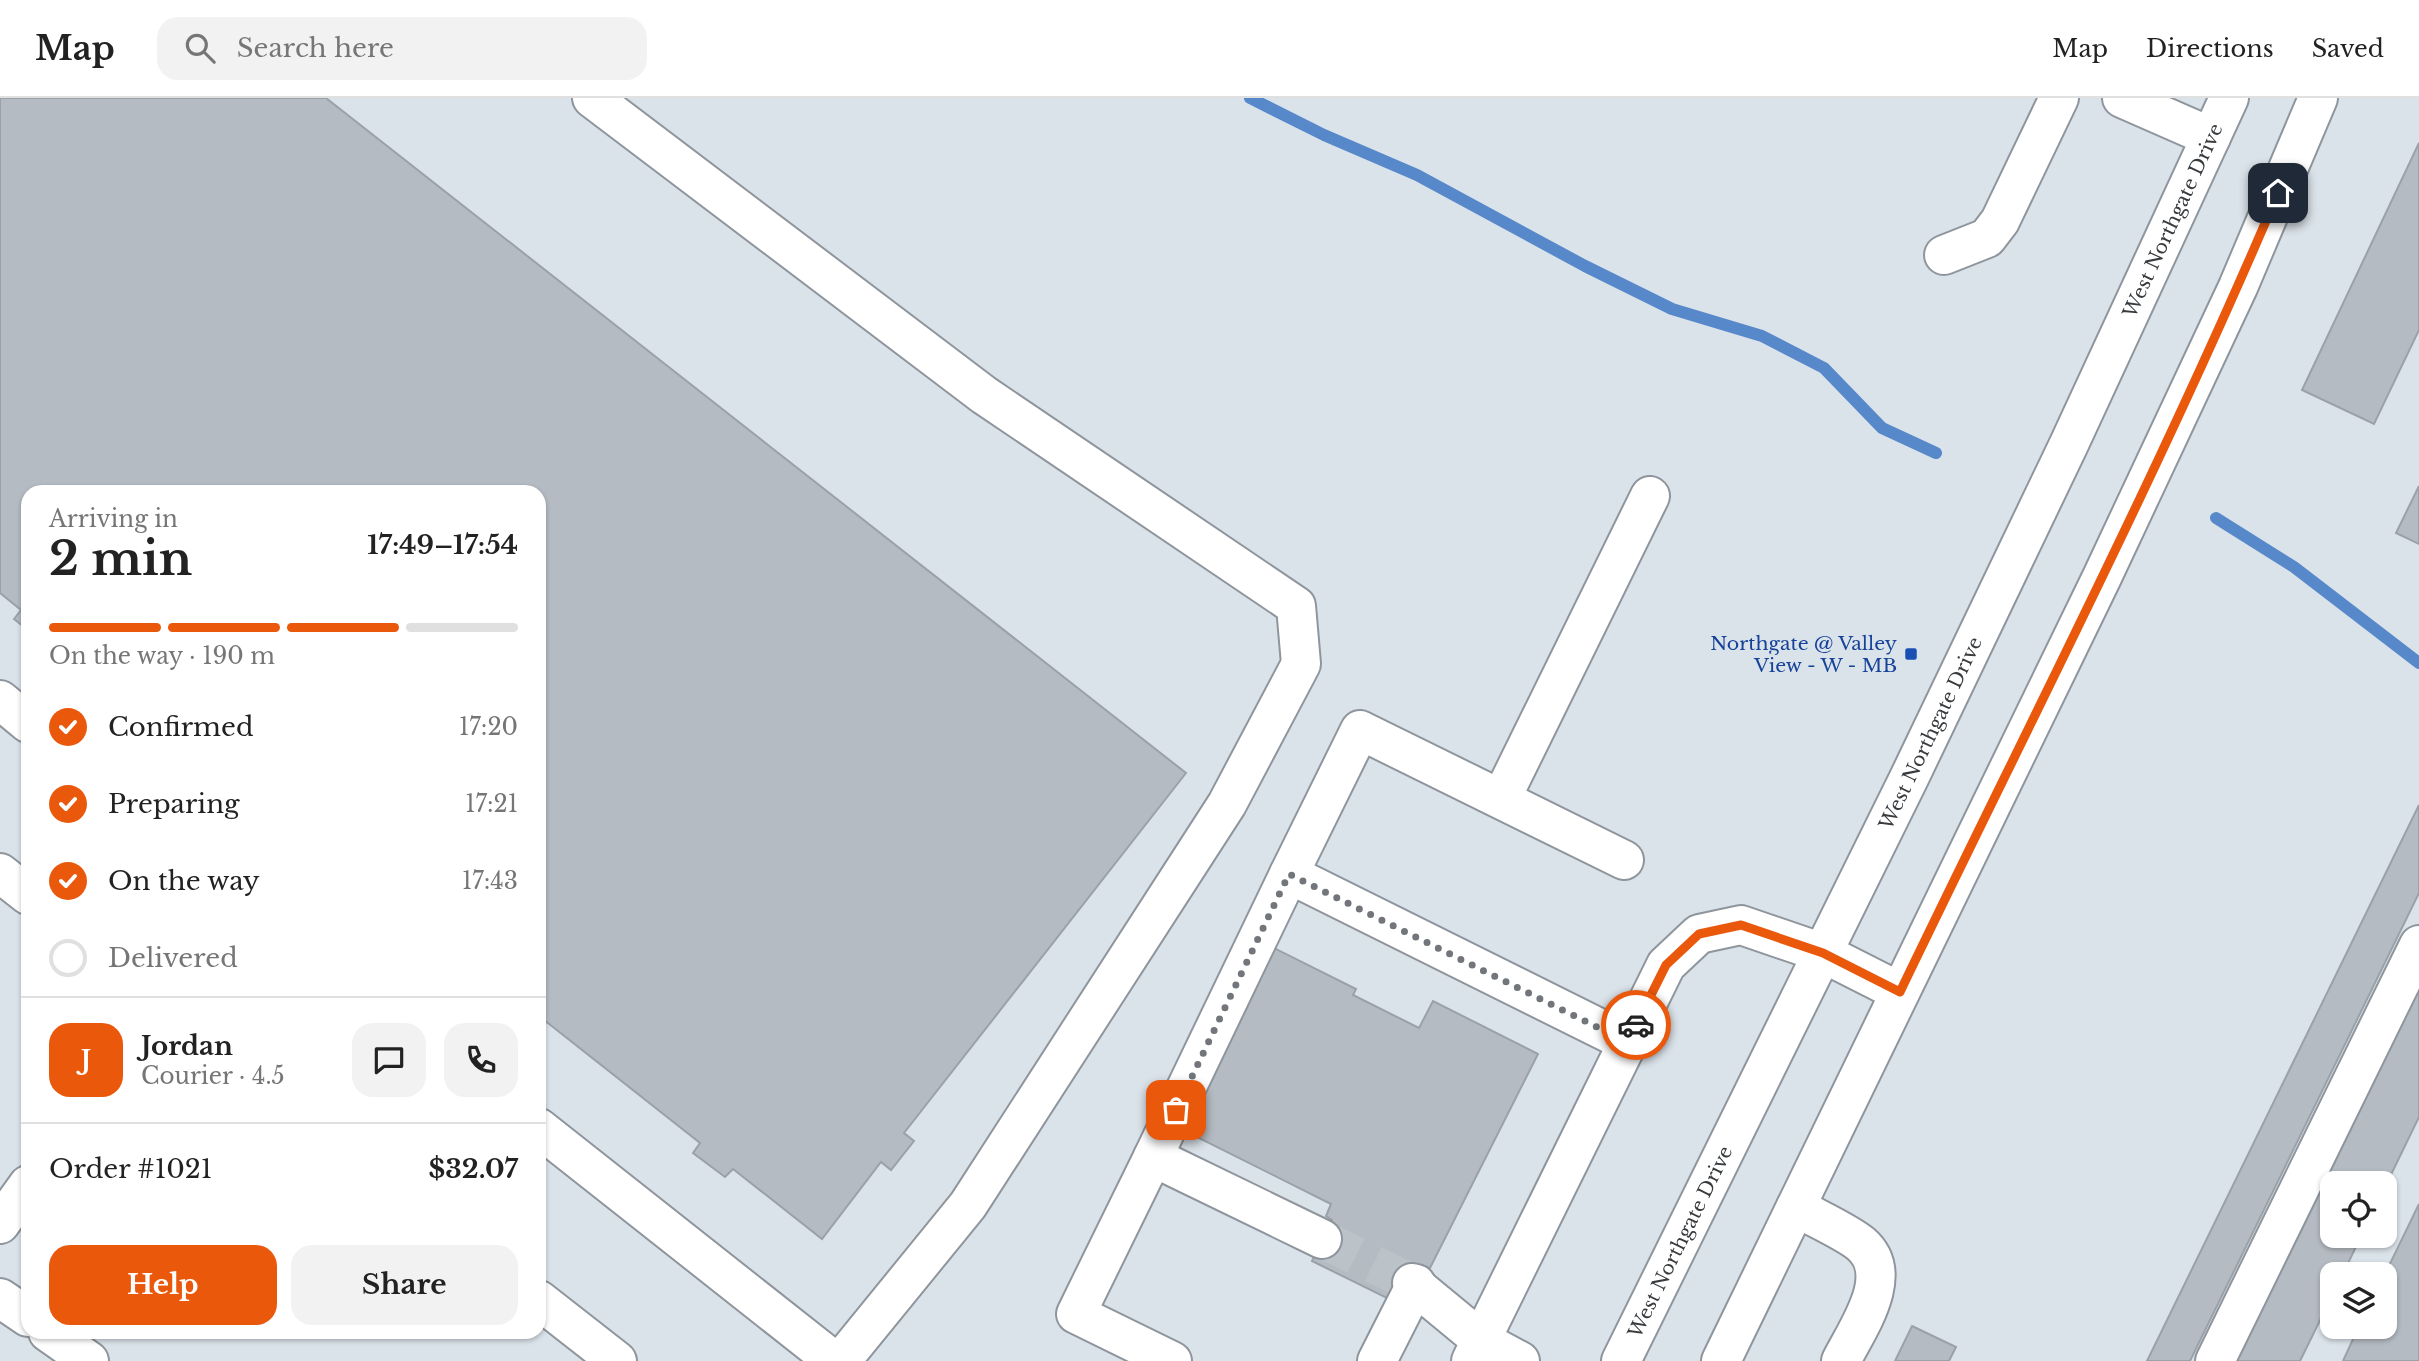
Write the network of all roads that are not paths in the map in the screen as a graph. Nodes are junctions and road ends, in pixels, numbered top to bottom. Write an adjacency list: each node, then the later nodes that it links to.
1 (592, 98): 34 (main road)
2 (2059, 98): 7 (main road)
3 (2122, 98): 6 (main road)
4 (2229, 98): 6 (main road, West Northgate Drive)
5 (2318, 98): 18 (main road)
6 (2211, 137): 17 (main road, West Northgate Drive)
7 (1944, 255)
8 (1650, 496): 11 (main road)
9 (0, 700): 10 (main road)
10 (21, 717)
11 (1501, 799): 12 (main road); 14 (main road)
12 (1624, 860)
13 (0, 873): 15 (main road)
14 (1289, 874): 19 (main road); 21 (main road)
15 (21, 890)
16 (2419, 945): 41 (main road)
17 (1823, 953): 18 (main road); 19 (main road); 38 (main road, West Northgate Drive)
18 (1900, 992): 23 (main road)
19 (1627, 1042): 30 (main road)
20 (546, 1134): 33 (main road)
21 (1153, 1157): 25 (main road); 35 (main road)
22 (21, 1195): 24 (main road)
23 (1796, 1207): 39 (main road); 40 (main road)
24 (0, 1224)
25 (1322, 1239)
26 (0, 1298): 28 (main road)
27 (546, 1305): 32 (main road)
28 (21, 1312)
29 (58, 1339): 31 (main road)
30 (1476, 1351): 36 (main road); 37 (main road)
31 (89, 1361)
32 (617, 1361)
33 (834, 1361)
34 (841, 1361)
35 (1172, 1361)
36 (1377, 1361)
37 (1520, 1361)
38 (1621, 1361)
39 (1721, 1361)
40 (1842, 1361)
41 (2215, 1361)

